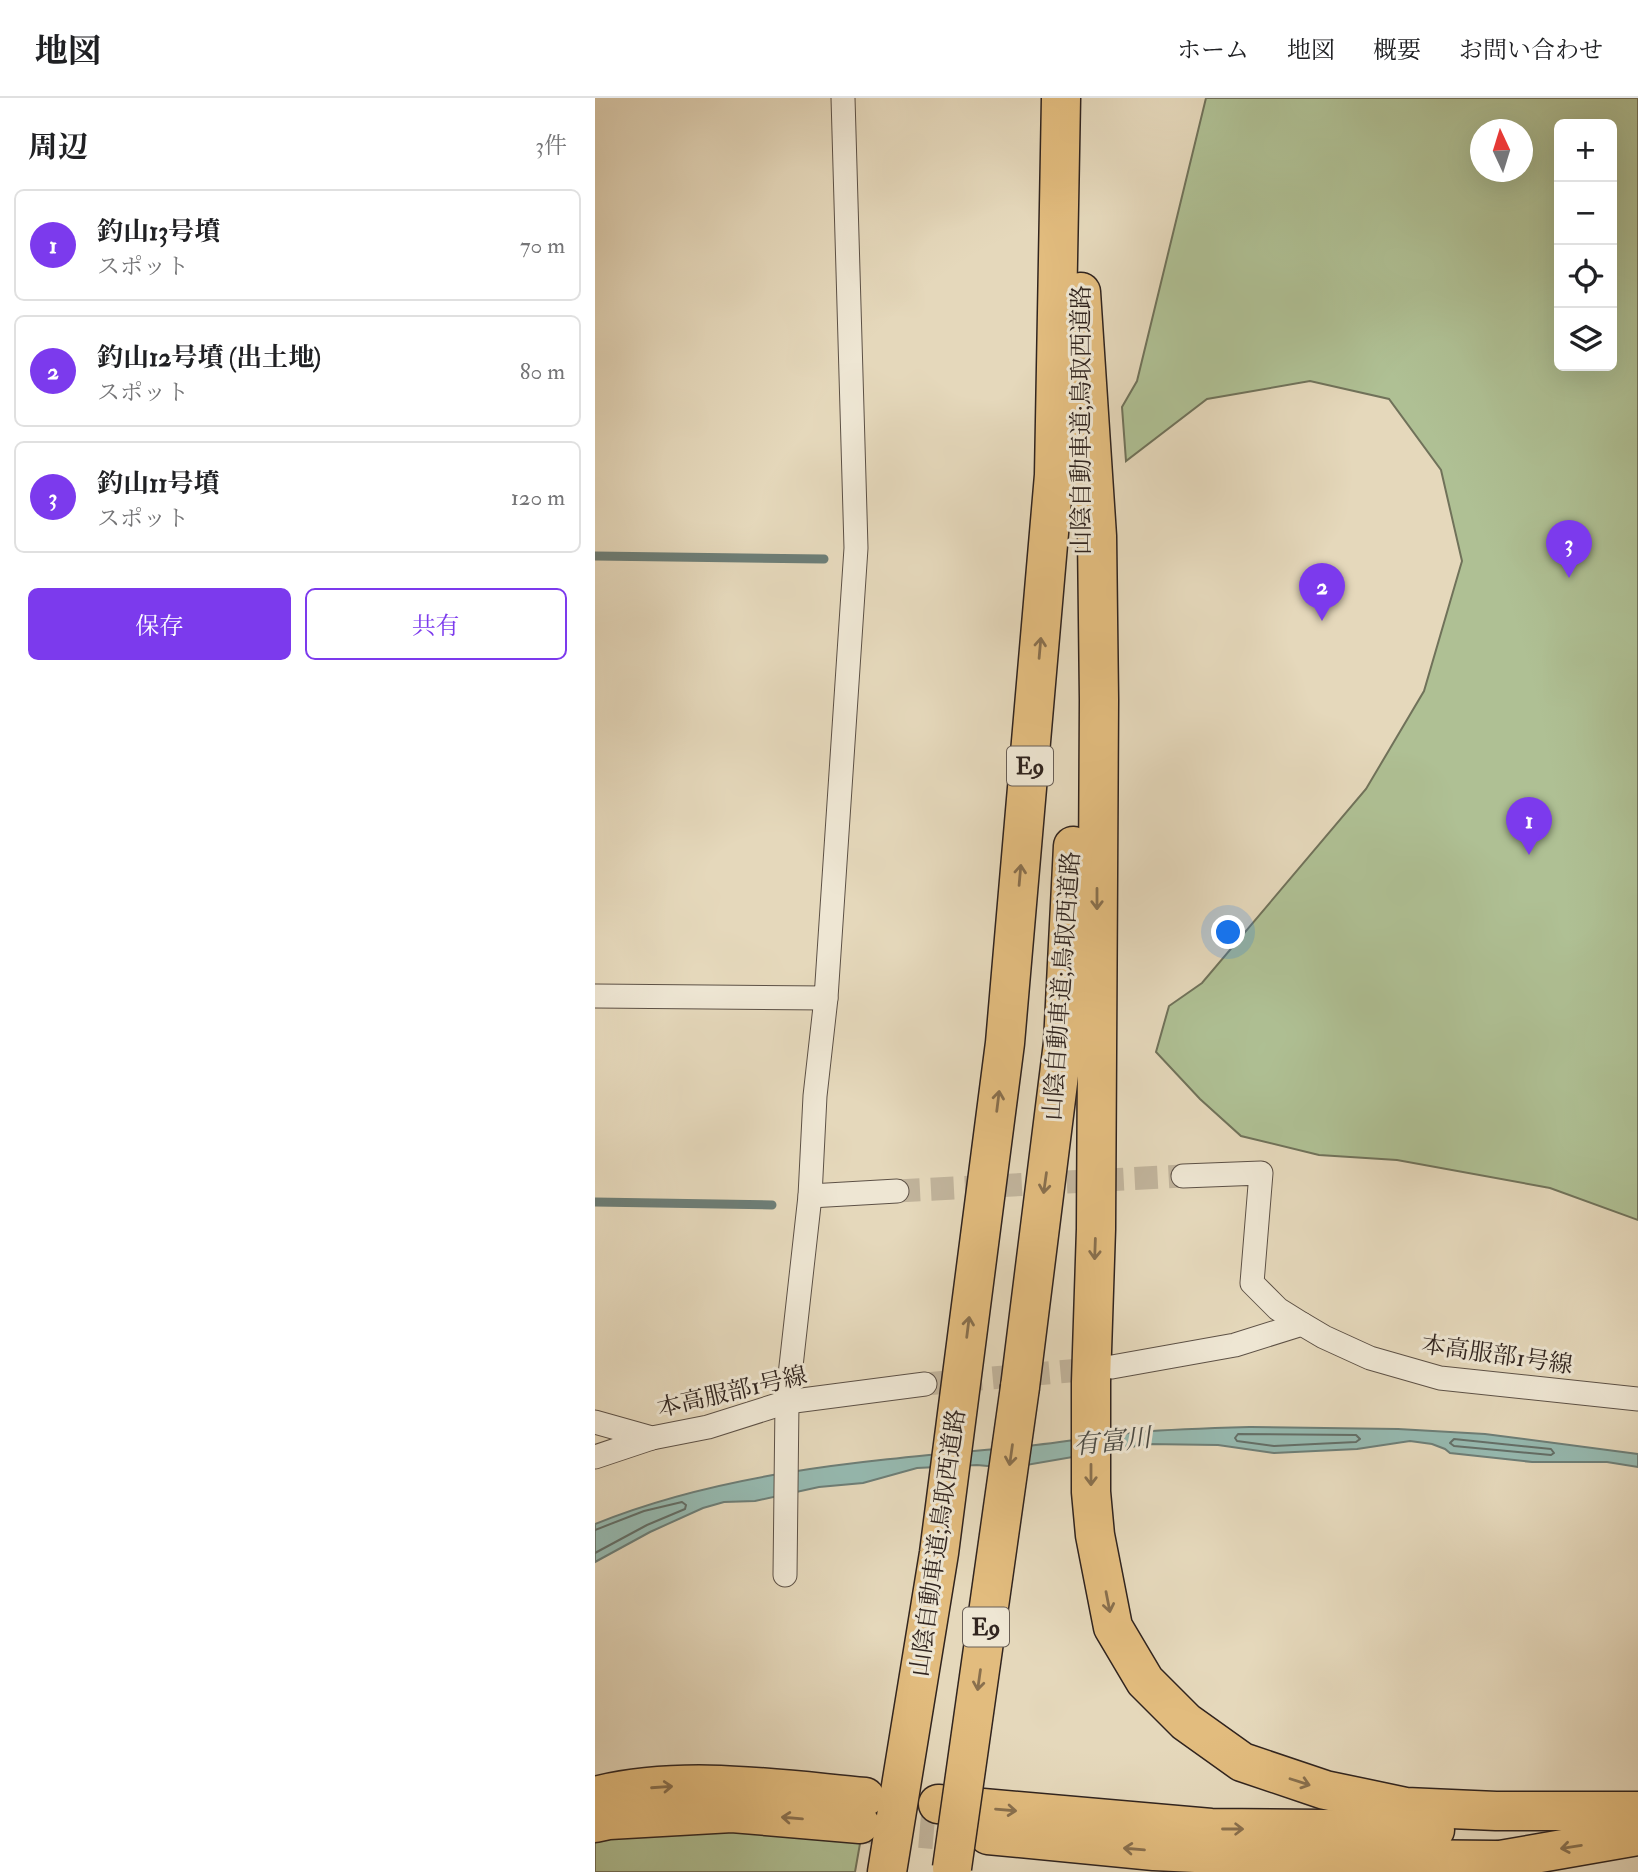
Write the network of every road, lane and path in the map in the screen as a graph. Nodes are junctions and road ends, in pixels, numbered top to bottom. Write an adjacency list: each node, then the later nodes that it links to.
1 (843, 98): 6 (street)
2 (1080, 98): 3 (highway, 山陰自動車道;鳥取西道路 / E9)
3 (1068, 123): 4 (highway, 山陰自動車道;鳥取西道路 / E9); 12 (highway, 山陰自動車道;鳥取西道路 / E9, one-way to 3)
4 (1081, 292): 11 (highway, one-way to 11); 25 (highway, 山陰自動車道;鳥取西道路 / E9, one-way to 25, bridge)
5 (595, 996): 6 (street)
6 (826, 998): 9 (street)
7 (1183, 1176): 10 (street, 本高服部1号線)
8 (897, 1191): 9 (street)
9 (810, 1196): 14 (street)
10 (1302, 1324): 11 (street); 13 (street, 本高服部1号線)
11 (1102, 1375): 20 (highway, one-way to 20)
12 (942, 1389): 14 (street, 本高服部1号線); 24 (highway, 山陰自動車道;鳥取西道路 / E9)
13 (1638, 1399)
14 (787, 1402): 16 (street, 本高服部1号線); 18 (street)
15 (595, 1422): 16 (street, 本高服部1号線)
16 (652, 1438): 17 (street)
17 (595, 1457)
18 (785, 1575)
19 (595, 1796): 21 (highway, one-way to 21)
20 (1638, 1812): 23 (highway, one-way to 20)
21 (595, 1823)
22 (1638, 1836): 23 (highway, one-way to 23)
23 (1496, 1860): 26 (highway)
24 (884, 1867)
25 (952, 1870)
26 (1444, 1872)

